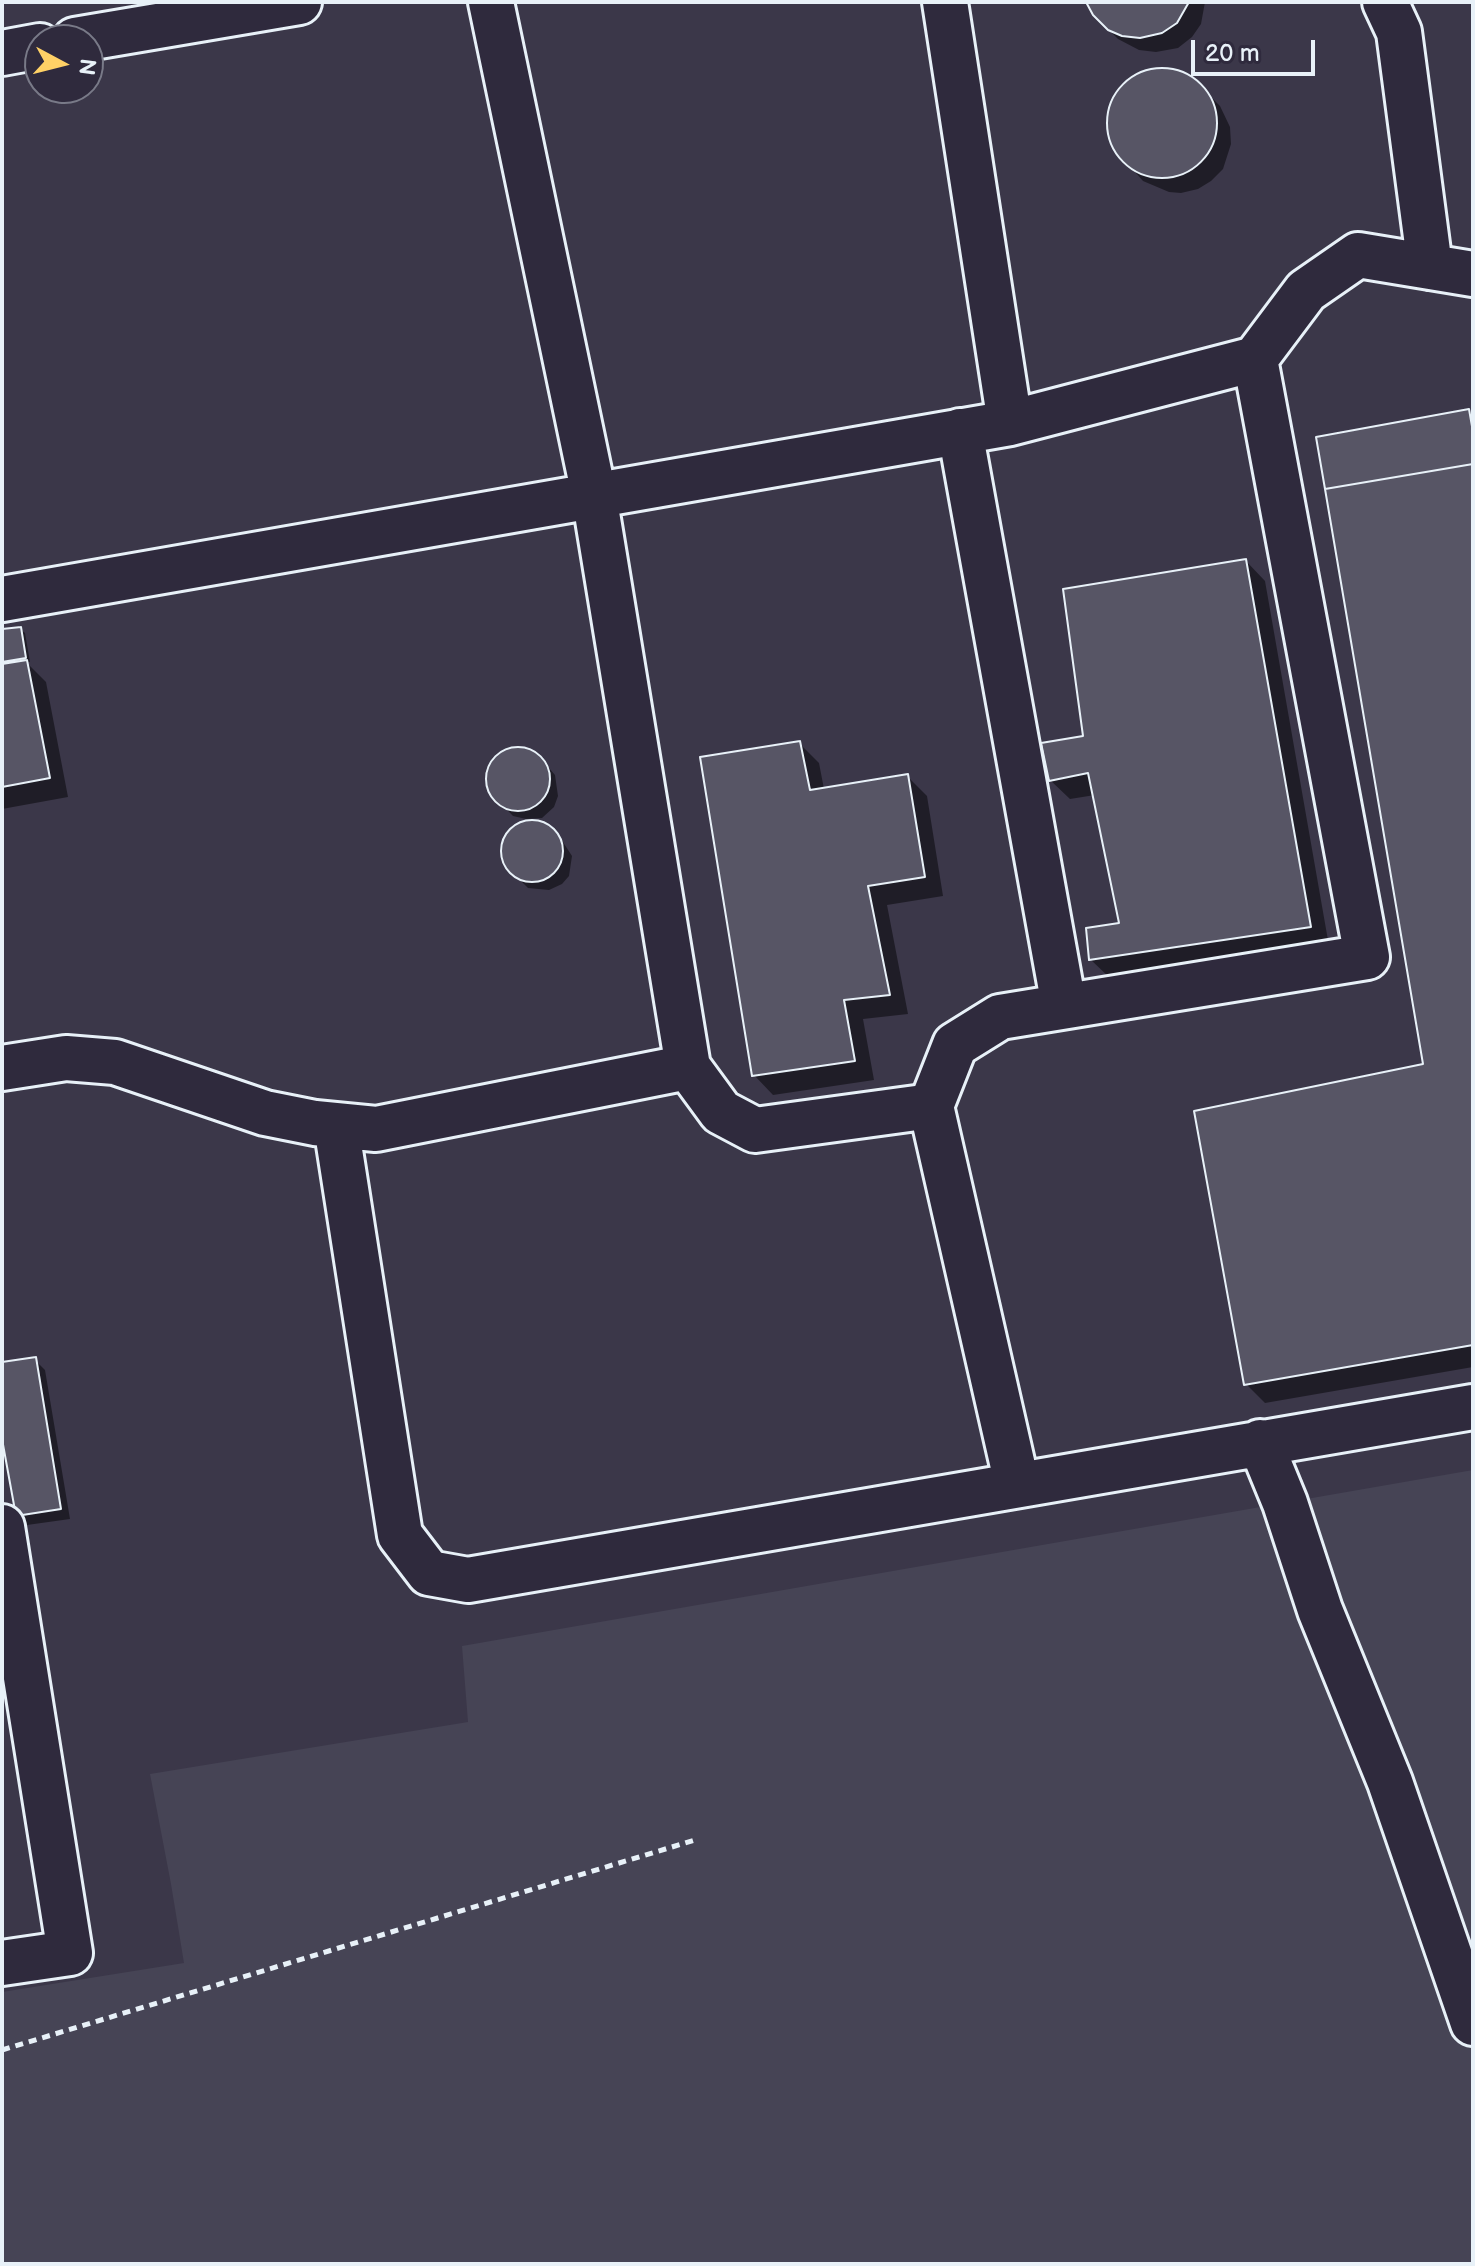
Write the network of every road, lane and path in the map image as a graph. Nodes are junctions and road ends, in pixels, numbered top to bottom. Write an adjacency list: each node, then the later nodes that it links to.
1 (299, 2): 5 (lane)
2 (491, 2): 13 (lane)
3 (945, 2): 11 (lane)
4 (1385, 2): 8 (lane)
5 (104, 35)
6 (24, 49): 7 (lane)
7 (2, 53)
8 (1430, 267): 9 (lane); 10 (lane)
9 (1473, 274)
10 (1255, 359): 11 (lane); 15 (lane)
11 (1010, 423): 12 (lane)
12 (960, 431): 13 (lane); 15 (lane)
13 (594, 495): 14 (lane); 16 (lane)
14 (2, 599)
15 (1064, 1006): 18 (lane)
16 (688, 1067): 18 (lane); 19 (lane)
17 (2, 1068): 19 (lane)
18 (931, 1106): 22 (lane)
19 (336, 1125): 22 (lane)
20 (1473, 1407): 21 (lane)
21 (1260, 1442): 22 (lane); 26 (lane)
22 (1017, 1484)
23 (2, 1527): 25 (lane)
24 (695, 1840): 27 (path)
25 (2, 1963)
26 (1473, 2023)
27 (2, 2050)

